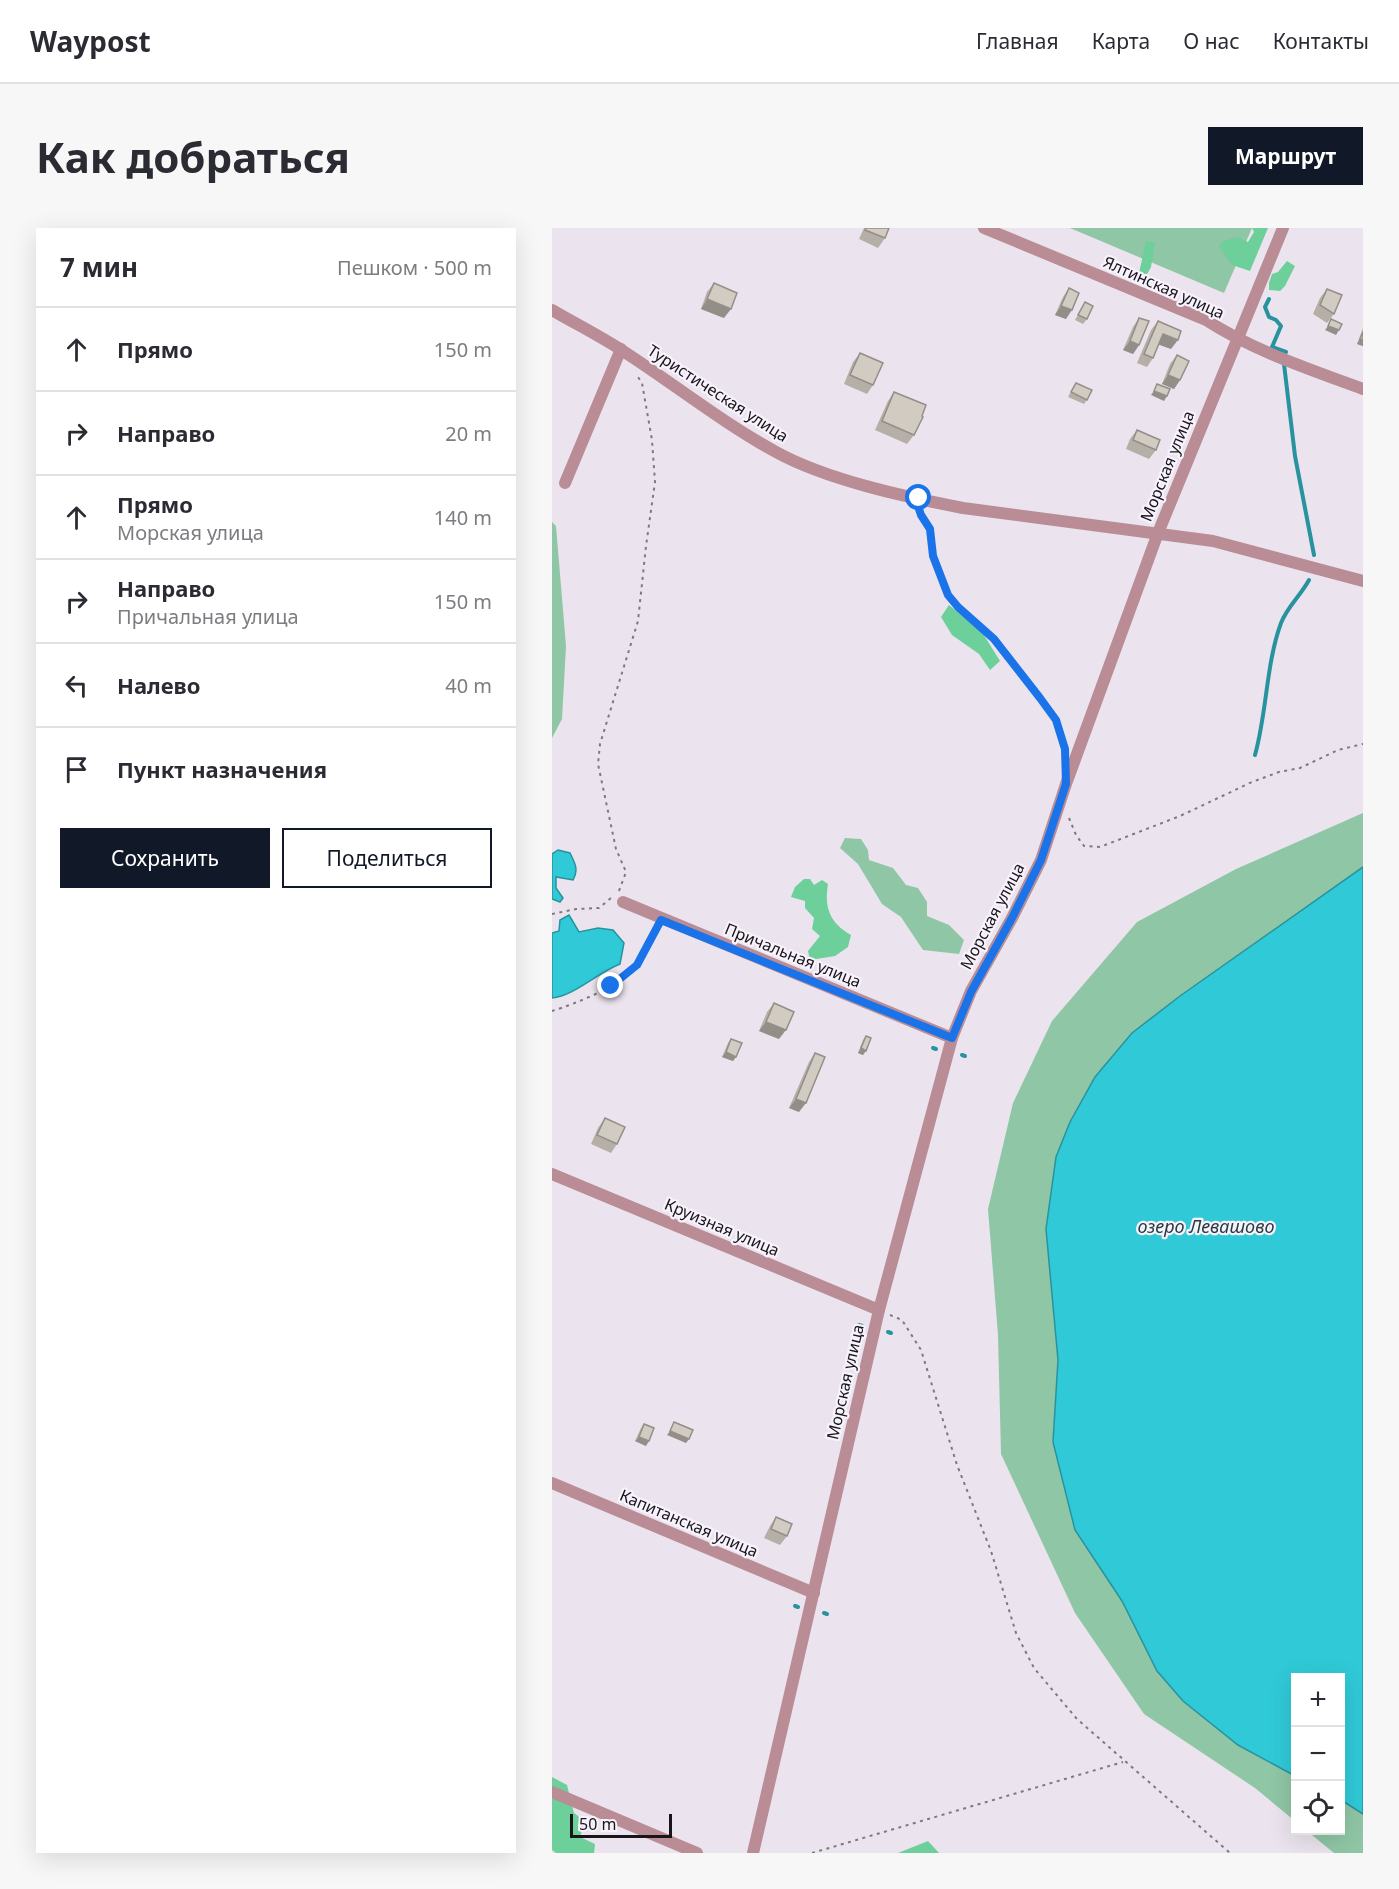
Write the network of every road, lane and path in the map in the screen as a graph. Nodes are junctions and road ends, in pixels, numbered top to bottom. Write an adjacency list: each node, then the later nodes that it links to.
1 (984, 228): 4 (street, Ялтинская улица)
2 (1283, 228): 4 (street, Морская улица)
3 (552, 310): 5 (street, Туристическая улица)
4 (1237, 339): 7 (street, Ялтинская улица); 10 (street, Морская улица)
5 (621, 349): 8 (street); 9 (street, Туристическая улица)
6 (636, 374): 15 (path)
7 (1363, 389)
8 (564, 483)
9 (919, 498): 10 (street, Туристическая улица); 13 (path)
10 (1158, 533): 11 (street, Туристическая улица); 19 (street, Морская улица)
11 (1363, 581)
12 (1363, 744): 14 (path)
13 (1065, 749)
14 (1068, 811)
15 (620, 898): 16 (path); 17 (street, Причальная улица)
16 (552, 914)
17 (661, 920): 18 (path); 19 (street, Причальная улица)
18 (552, 1011)
19 (952, 1038): 21 (street, Морская улица)
20 (552, 1174): 21 (street, Круизная улица)
21 (879, 1310): 23 (street, Морская улица); 24 (path)
22 (552, 1483): 23 (street, Капитанская улица)
23 (814, 1593): 27 (street, Морская улица)
24 (1125, 1762): 28 (path); 29 (path)
25 (552, 1792): 26 (street)
26 (697, 1853)
27 (753, 1853)
28 (812, 1853)
29 (1230, 1853)

